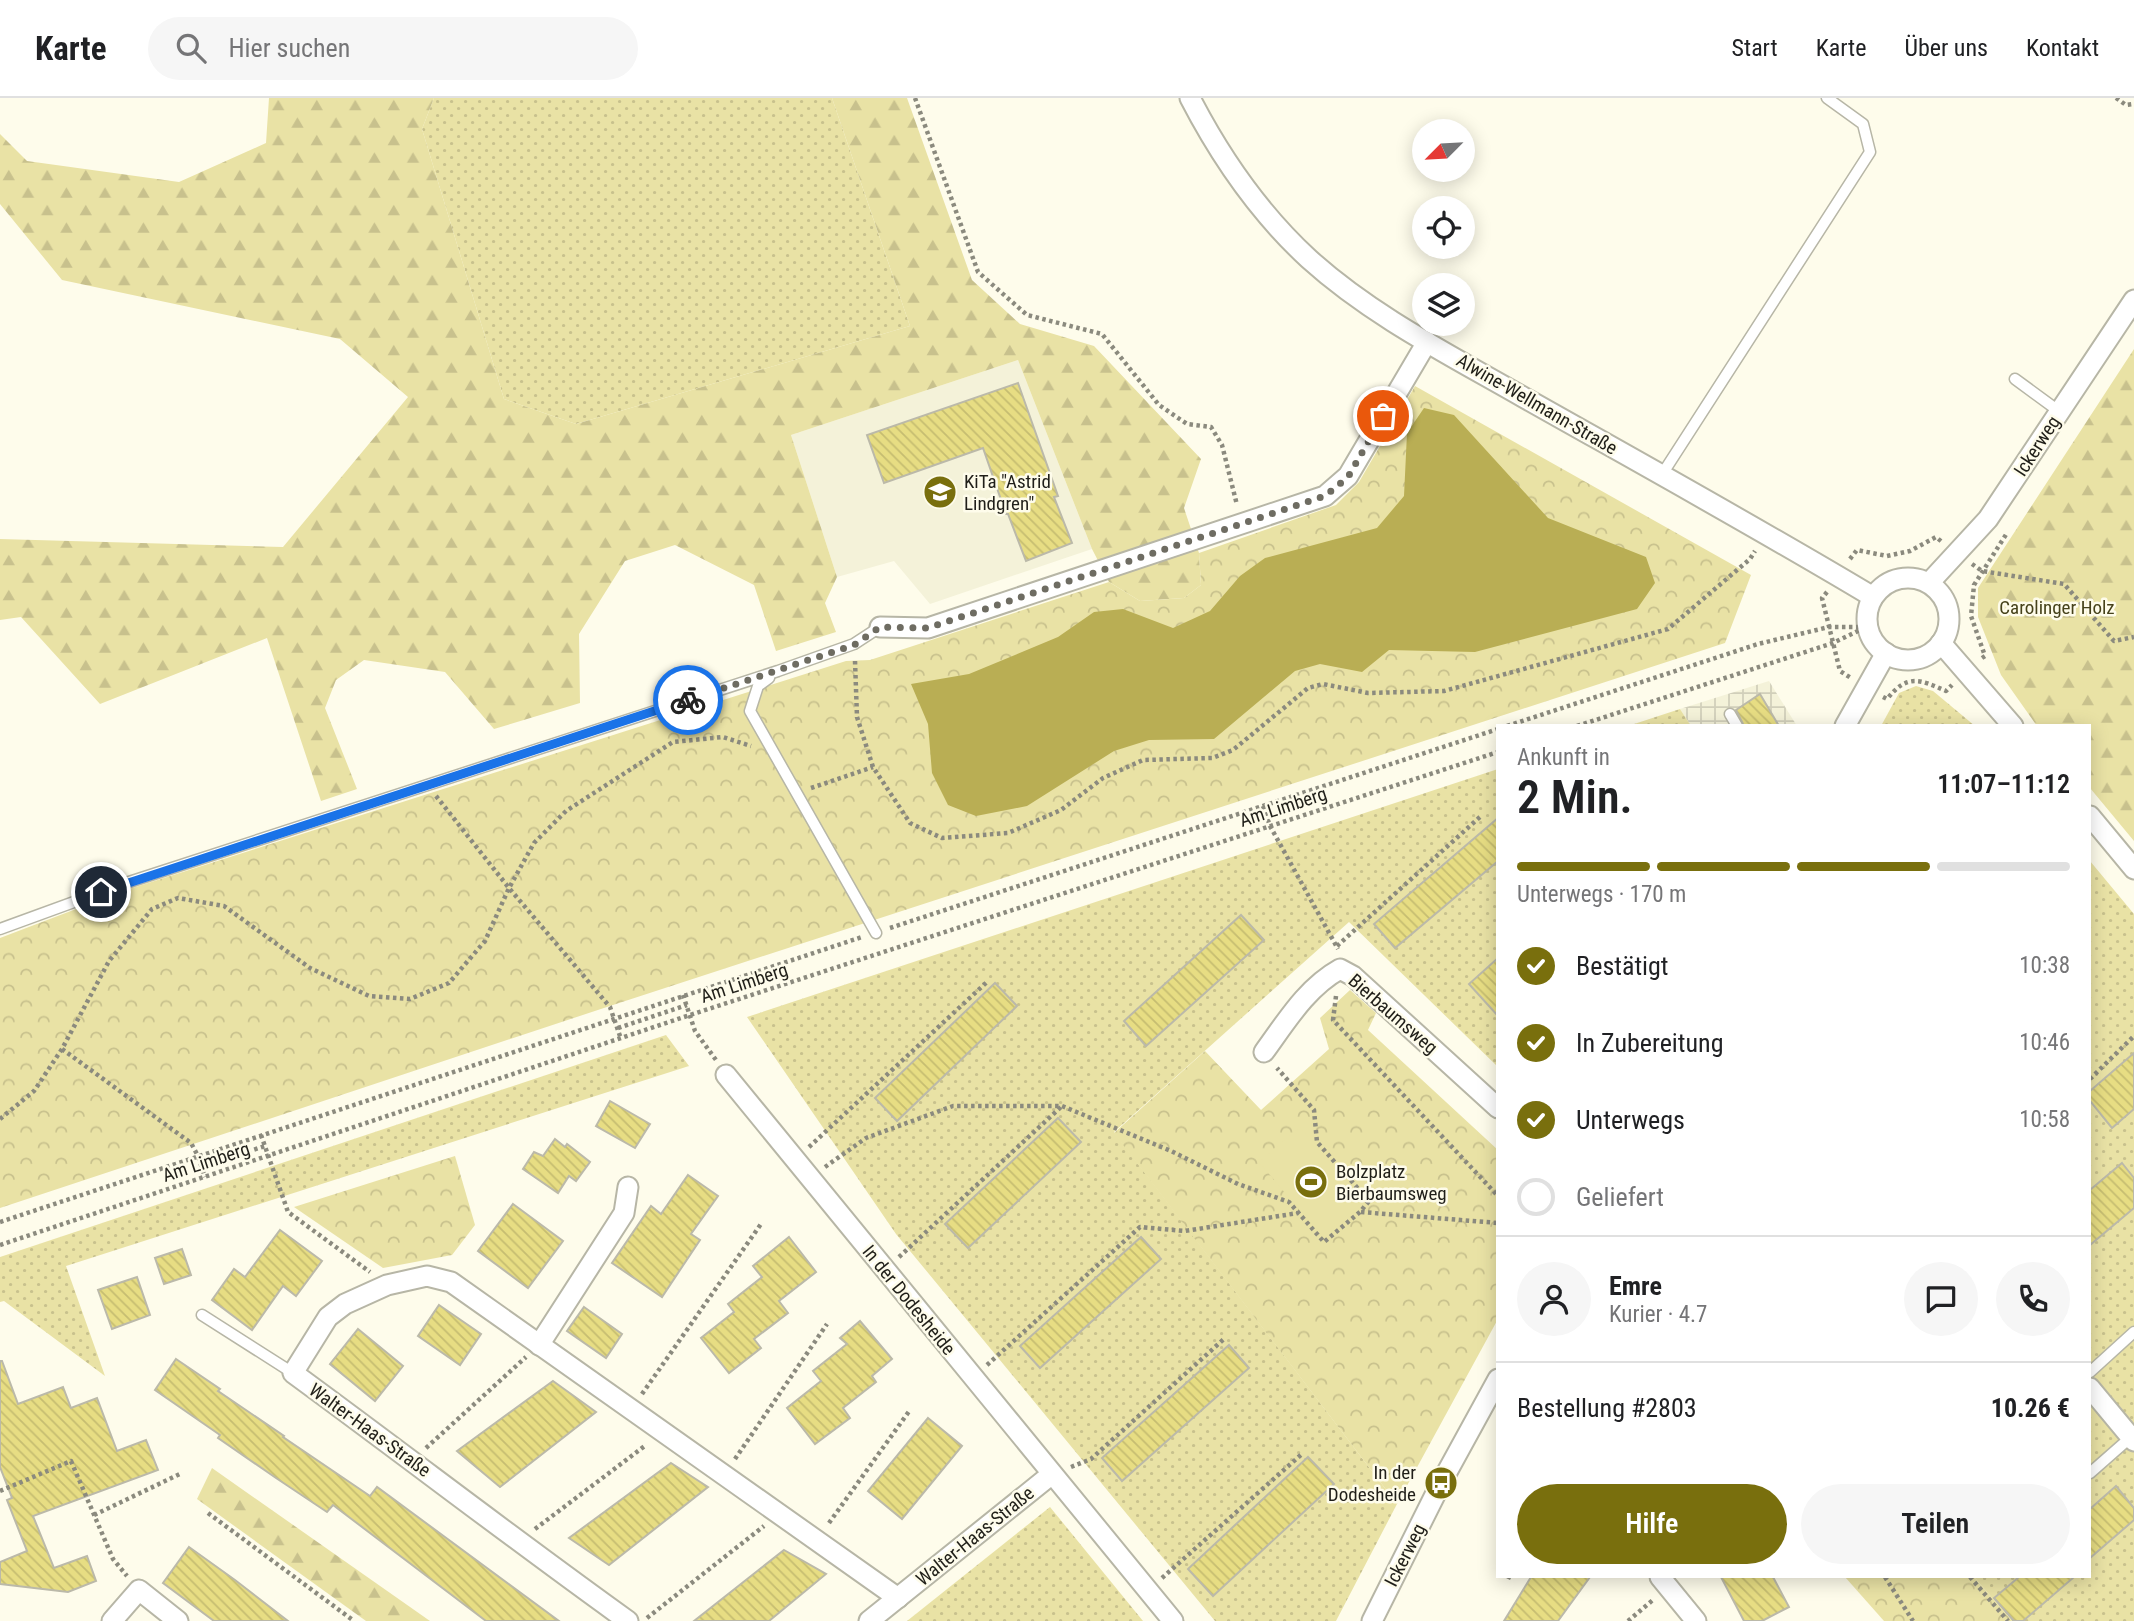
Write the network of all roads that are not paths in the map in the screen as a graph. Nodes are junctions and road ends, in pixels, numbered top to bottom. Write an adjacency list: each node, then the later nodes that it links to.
1 (1190, 98): 4 (street, Alwine-Wellmann-Straße)
2 (1827, 98): 7 (lane)
3 (2134, 300): 6 (street, Ickerweg)
4 (1427, 342): 7 (street, Alwine-Wellmann-Straße); 10 (street)
5 (2015, 379): 6 (lane)
6 (2060, 412): 8 (street, Ickerweg)
7 (1661, 476): 9 (street, Alwine-Wellmann-Straße)
8 (1929, 583): 9 (street); 11 (street)
9 (1873, 597): 12 (street)
10 (880, 627): 13 (lane)
11 (1941, 643): 12 (street); 17 (street)
12 (1886, 653): 16 (street)
13 (778, 671): 20 (lane); 21 (lane)
14 (1730, 714): 15 (lane)
15 (1736, 724)
16 (1846, 724)
17 (2011, 724)
18 (2091, 817): 19 (street)
19 (2134, 869)
20 (0, 929)
21 (876, 933)
22 (1264, 1052): 24 (street, Bierbaumsweg)
23 (726, 1075): 35 (street, In der Dodesheide)
24 (1496, 1106)
25 (628, 1187): 28 (street)
26 (202, 1315): 30 (lane)
27 (2134, 1332): 29 (lane)
28 (539, 1345): 30 (street, Walter-Haas-Straße); 37 (street, Walter-Haas-Straße)
29 (2091, 1371)
30 (293, 1373): 40 (street, Walter-Haas-Straße)
31 (1496, 1388): 43 (street, Ickerweg)
32 (2091, 1389): 33 (street)
33 (2133, 1439): 34 (lane)
34 (2091, 1472)
35 (1052, 1474): 37 (street, Walter-Haas-Straße); 42 (street, In der Dodesheide)
36 (1664, 1582): 44 (street)
37 (898, 1598): 41 (street, Walter-Haas-Straße)
38 (112, 1621): 39 (street)
39 (178, 1621)
40 (628, 1621)
41 (869, 1621)
42 (1173, 1621)
43 (1372, 1621)
44 (1696, 1621)

